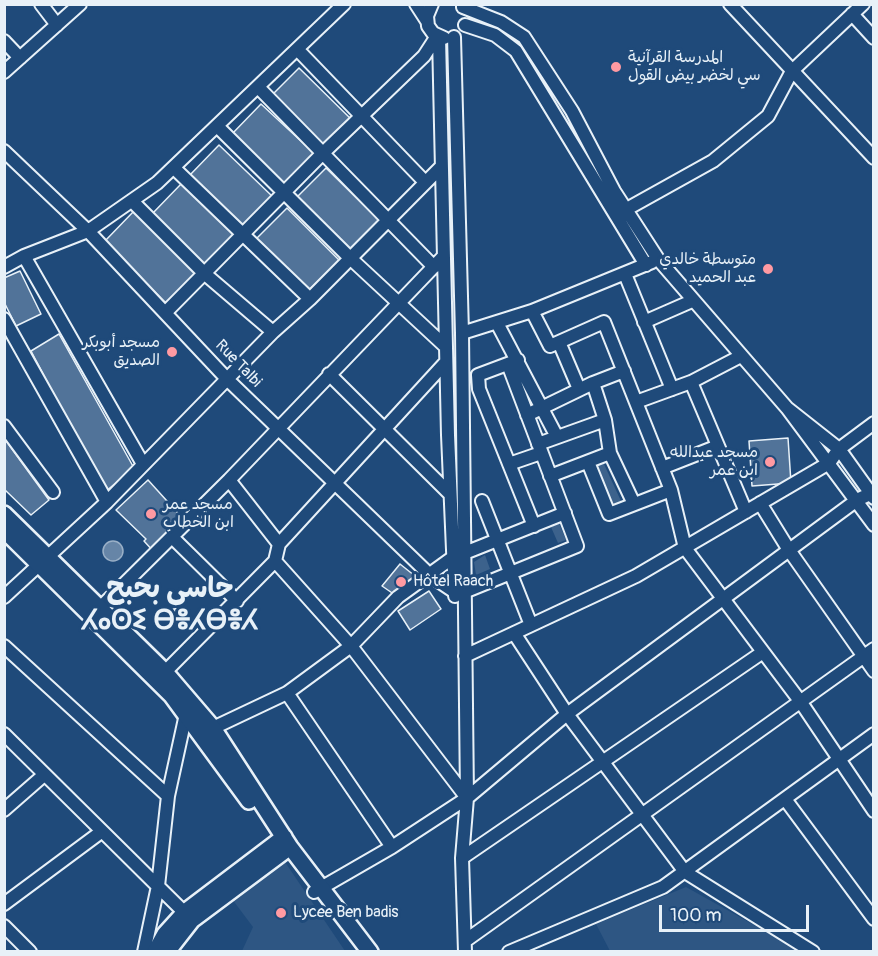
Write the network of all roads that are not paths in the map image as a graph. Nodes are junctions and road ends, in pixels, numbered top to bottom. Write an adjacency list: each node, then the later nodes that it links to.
1 (41, 4): 11 (street)
2 (80, 4): 11 (street)
3 (344, 4): 17 (street)
4 (416, 4): 10 (street)
5 (432, 4): 10 (street)
6 (730, 4): 21 (street)
7 (863, 4): 9 (street)
8 (462, 6): 12 (street); 34 (street)
9 (852, 14): 15 (street); 21 (street)
10 (427, 21): 13 (street)
11 (57, 25): 19 (street)
12 (465, 25): 14 (street); 42 (street)
13 (438, 36): 14 (street); 18 (street); 20 (street)
14 (454, 37): 56 (street)
15 (873, 38)
16 (4, 40): 19 (street)
17 (297, 49): 23 (street); 24 (street)
18 (424, 56): 20 (street); 24 (street)
19 (20, 58): 22 (street)
20 (441, 60): 29 (street)
21 (792, 70): 28 (street); 34 (street)
22 (4, 72)
23 (258, 87): 25 (street); 27 (street)
24 (362, 115): 27 (street); 31 (street)
25 (217, 126): 30 (street); 32 (street)
26 (4, 151): 36 (street, Rue Talbi)
27 (322, 154): 32 (street); 35 (street)
28 (873, 158)
29 (441, 166): 31 (street); 40 (street)
30 (175, 169): 33 (street); 37 (street)
31 (425, 182): 35 (street)
32 (285, 191): 37 (street); 39 (street)
33 (132, 201): 36 (street); 45 (street)
34 (625, 210): 41 (street)
35 (387, 219): 39 (street); 44 (street)
36 (88, 231): 38 (street); 51 (street, Rue Talbi)
37 (243, 234): 45 (street); 47 (street)
38 (24, 256): 43 (street); 85 (street)
39 (349, 257): 47 (street); 49 (street)
40 (444, 257): 44 (street); 58 (street)
41 (658, 259): 42 (street); 48 (street)
42 (646, 265): 46 (street)
43 (4, 267)
44 (434, 267): 49 (street)
45 (205, 274): 51 (street); 55 (street)
46 (625, 274): 50 (street); 53 (street)
47 (310, 299): 55 (street)
48 (692, 301): 53 (street); 59 (street)
49 (398, 303): 58 (street); 63 (street)
50 (532, 311): 54 (street); 57 (street)
51 (166, 312): 64 (street, Rue Talbi)
52 (4, 319): 97 (street)
53 (644, 322): 68 (street)
54 (497, 323): 56 (street); 61 (street)
55 (273, 332): 64 (street)
56 (462, 333): 111 (street)
57 (559, 342): 62 (street); 67 (street)
58 (446, 346): 60 (street)
59 (741, 356): 65 (street); 71 (street)
60 (446, 362): 77 (street); 93 (street)
61 (513, 362): 70 (street); 72 (street); 86 (street)
62 (624, 371): 66 (street); 69 (street)
63 (329, 374): 76 (street); 77 (street)
64 (228, 380): 76 (street, Rue Talbi); 85 (street)
65 (691, 382): 68 (street); 79 (street)
66 (593, 383): 67 (street); 73 (street)
67 (579, 389): 70 (street)
68 (672, 389): 69 (street)
69 (636, 402): 87 (street)
70 (542, 406): 72 (street); 78 (street)
71 (787, 408): 81 (street); 84 (street)
72 (527, 415): 80 (street)
73 (605, 420): 78 (street); 82 (street)
74 (873, 423): 81 (street)
75 (4, 426): 92 (street)
76 (279, 427): 89 (street); 90 (street, Rue Talbi)
77 (385, 430): 90 (street); 93 (street)
78 (557, 437): 80 (street)
79 (718, 446): 87 (street); 100 (street)
80 (540, 448): 86 (street); 88 (street)
81 (839, 449): 84 (street); 94 (street)
82 (610, 453): 83 (street); 99 (street)
83 (588, 462): 88 (street); 99 (street)
84 (829, 463): 95 (street); 98 (street)
85 (143, 464): 97 (street)
86 (509, 464): 104 (street)
87 (662, 468): 91 (street)
88 (550, 476): 101 (street)
89 (229, 480): 106 (street); 108 (street)
90 (336, 483): 108 (street); 115 (street, Rue Talbi)
91 (671, 490): 99 (street); 109 (street)
92 (53, 492)
93 (450, 494): 111 (street)
94 (873, 495): 95 (street)
95 (857, 500): 103 (street); 110 (street)
96 (482, 501): 107 (street)
97 (107, 502): 113 (street)
98 (760, 503): 100 (street); 110 (street)
99 (634, 504)
100 (746, 512): 109 (street)
101 (565, 513): 104 (street); 114 (street)
102 (4, 514): 113 (main road)
103 (873, 525)
104 (534, 526): 107 (street)
105 (4, 530): 113 (main road)
106 (172, 537): 119 (street); 120 (street)
107 (498, 541): 111 (street); 114 (street)
108 (279, 544): 112 (street)
109 (685, 548): 118 (street); 121 (street)
110 (789, 550): 118 (street); 126 (street)
111 (458, 556): 115 (street); 116 (street)
112 (275, 561): 119 (street); 124 (street)
113 (44, 562): 117 (street); 120 (main road); 132 (main road)
114 (510, 573): 116 (street); 121 (street)
115 (431, 576): 116 (street, Rue Talbi); 124 (street)
116 (460, 592): 127 (street)
117 (4, 597)
118 (723, 599): 125 (street); 133 (street)
119 (237, 601): 129 (street)
120 (99, 609): 129 (main road)
121 (531, 626): 122 (street)
122 (514, 633): 127 (street); 133 (street)
123 (4, 646): 140 (street)
124 (351, 646): 130 (street); 141 (street)
125 (764, 652): 131 (street); 138 (street)
126 (868, 653): 128 (street); 131 (street)
127 (465, 656): 141 (street)
128 (873, 671)
129 (165, 672): 134 (main road)
130 (287, 693): 134 (street); 148 (street)
131 (800, 701): 137 (street); 145 (street)
132 (186, 714): 140 (street); 147 (main road)
133 (567, 714): 138 (street); 141 (street)
134 (213, 728): 147 (main road)
135 (873, 734): 137 (street)
136 (4, 735): 139 (street)
137 (838, 760): 142 (street); 144 (street)
138 (603, 762): 145 (street); 149 (street)
139 (44, 775): 143 (street); 146 (street)
140 (168, 796): 151 (street)
141 (467, 798): 148 (street); 149 (street)
142 (785, 799): 150 (street); 153 (street)
143 (4, 810)
144 (873, 811)
145 (642, 814): 150 (street); 158 (street)
146 (101, 832): 151 (street); 154 (street)
147 (284, 844): 152 (main road); 155 (main road)
148 (392, 847): 152 (street)
149 (462, 858): 158 (street)
150 (685, 872): 165 (street); 166 (street)
151 (158, 886): 155 (street); 160 (street)
152 (318, 890): 163 (main road); 164 (main road)
153 (869, 903): 156 (street)
154 (4, 904)
155 (189, 916): 161 (main road); 162 (main road)
156 (873, 919)
157 (4, 926): 159 (street)
158 (465, 946)
159 (30, 951)
160 (144, 951)
161 (154, 951)
162 (167, 951)
163 (359, 951)
164 (370, 951)
165 (509, 951)
166 (813, 951)

